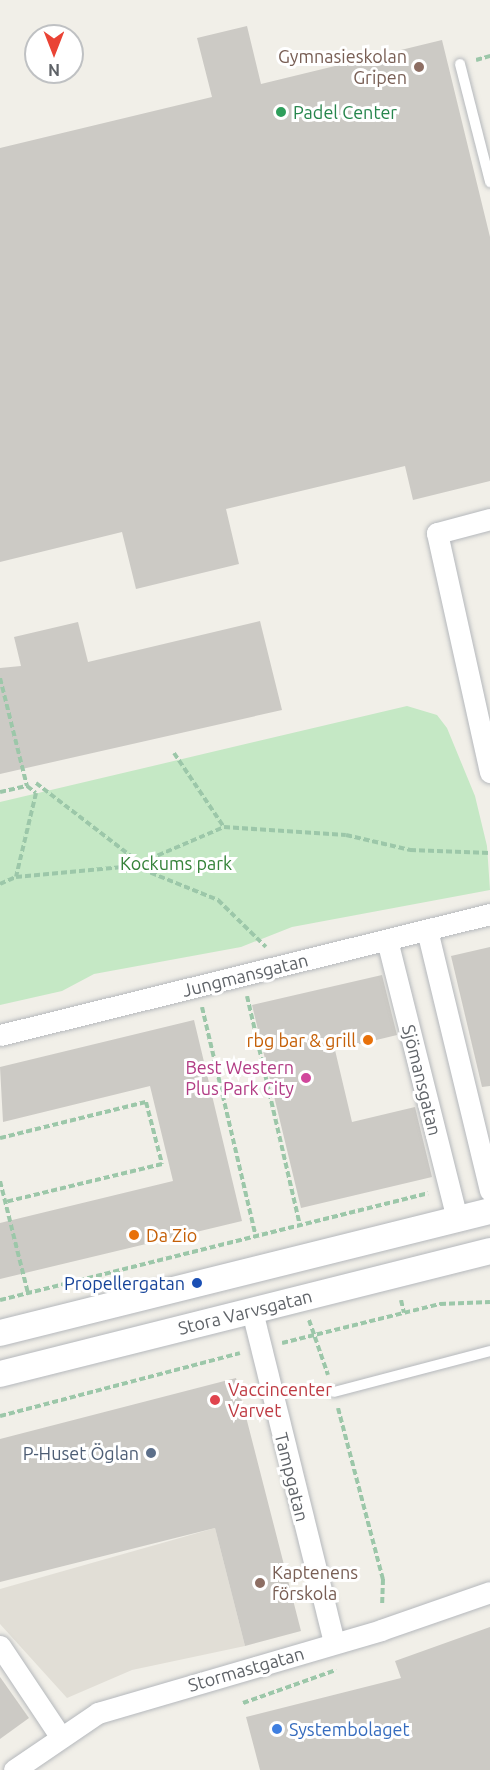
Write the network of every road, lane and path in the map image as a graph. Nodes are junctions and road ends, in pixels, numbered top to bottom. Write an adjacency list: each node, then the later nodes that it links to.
1 (460, 64): 2 (lane)
2 (490, 182)
3 (490, 519): 6 (street)
4 (0, 678): 8 (path)
5 (174, 753): 10 (path)
6 (490, 772)
7 (36, 783): 12 (path)
8 (27, 786): 9 (path); 14 (path)
9 (0, 792)
10 (224, 827): 11 (path); 12 (path)
11 (490, 853)
12 (140, 863): 13 (path)
13 (133, 866): 14 (path); 19 (path)
14 (16, 877): 15 (path)
15 (0, 884)
16 (490, 914): 17 (street, Jungmansgatan)
17 (427, 930): 18 (street, Jungmansgatan); 26 (street)
18 (387, 940): 20 (street, Jungmansgatan); 25 (street, Sjömansgatan)
19 (268, 949)
20 (242, 976): 21 (street, Jungmansgatan); 30 (path)
21 (197, 987): 22 (street, Jungmansgatan); 31 (path)
22 (0, 1035)
23 (0, 1138): 27 (path)
24 (0, 1180): 27 (path)
25 (448, 1186): 29 (street, Sjömansgatan); 30 (path)
26 (490, 1190)
27 (5, 1202): 33 (path)
28 (490, 1211): 29 (street)
29 (457, 1219): 36 (street)
30 (300, 1226): 31 (path)
31 (256, 1237): 33 (path)
32 (490, 1255): 35 (street, Stora Varvsgatan)
33 (28, 1293): 34 (path)
34 (0, 1300)
35 (252, 1311): 39 (street, Stora Varvsgatan); 43 (street, Tampgatan)
36 (0, 1333)
37 (314, 1335): 40 (path)
38 (490, 1351): 40 (lane)
39 (0, 1374)
40 (333, 1392): 42 (path)
41 (490, 1592): 42 (street, Stormastgatan)
42 (381, 1630): 43 (street, Stormastgatan)
43 (333, 1644): 47 (street, Stormastgatan)
44 (0, 1646): 47 (street)
45 (344, 1667): 46 (path)
46 (243, 1703)
47 (60, 1736): 48 (street, Stormastgatan)
48 (14, 1770)

